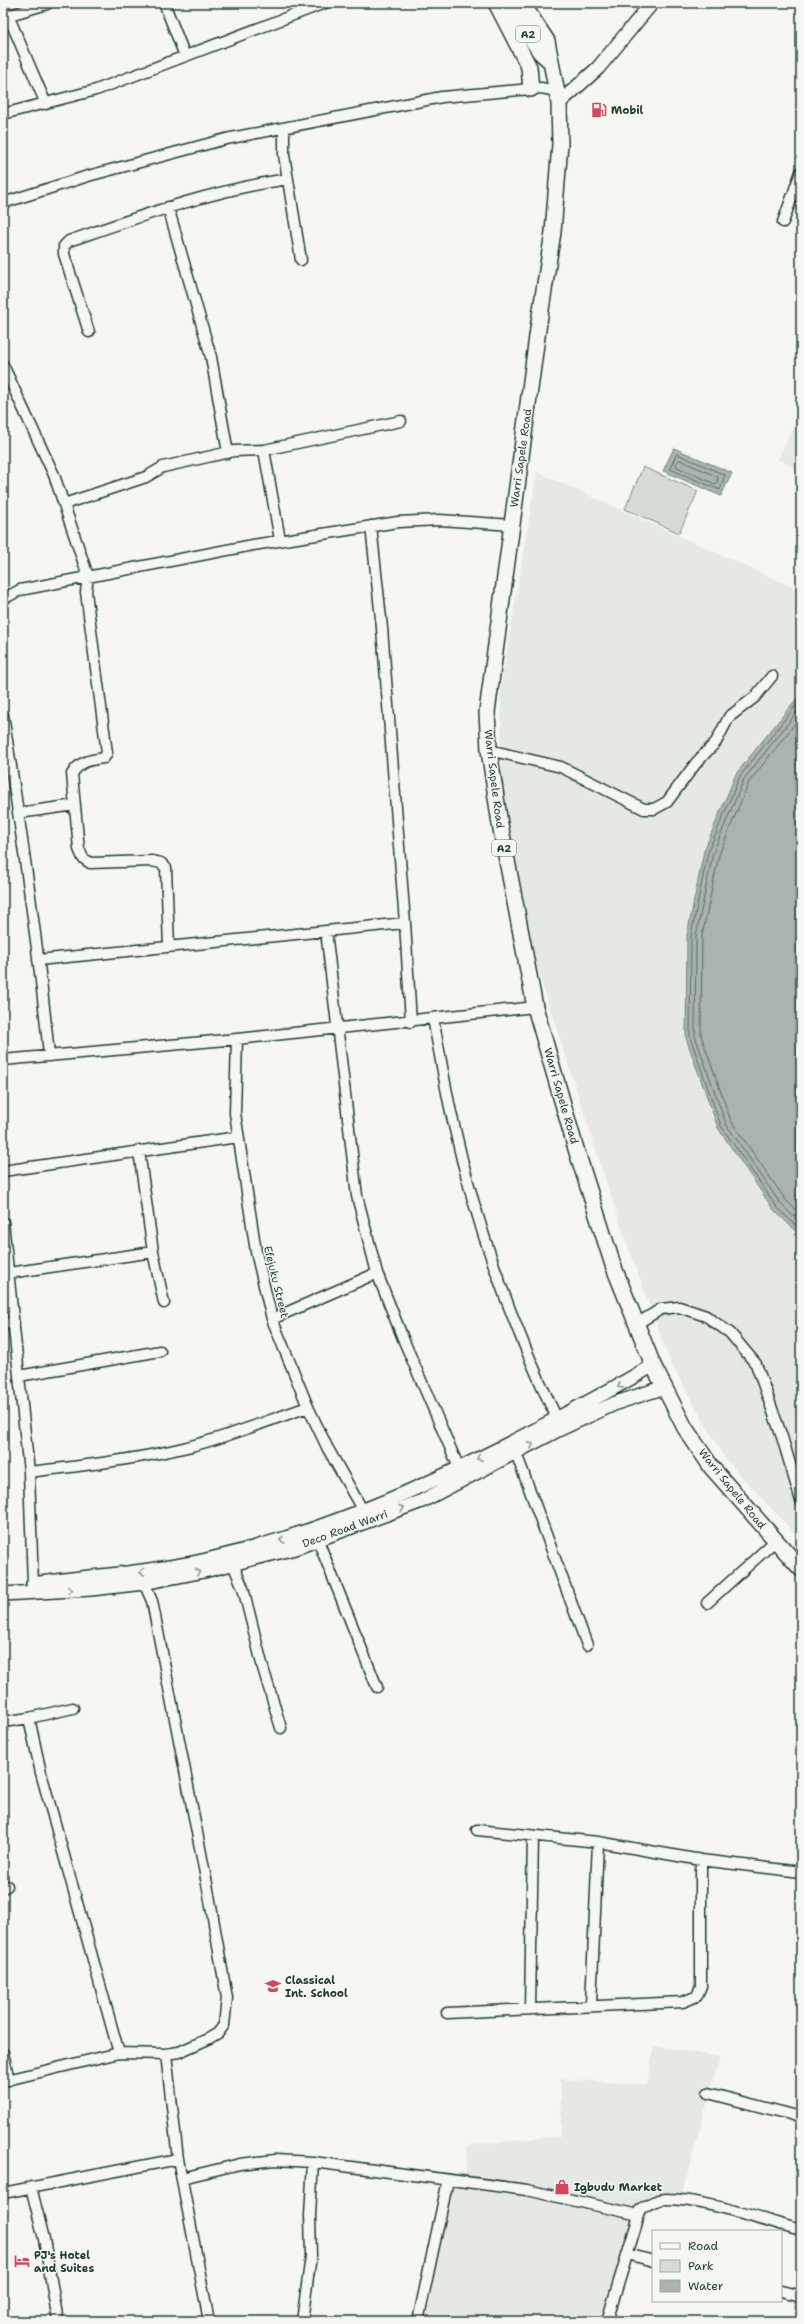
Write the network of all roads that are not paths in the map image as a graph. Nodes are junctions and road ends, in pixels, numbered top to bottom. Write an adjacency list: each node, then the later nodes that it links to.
1 (164, 3): 9 (street)
2 (325, 3): 9 (street)
3 (496, 3): 11 (highway)
4 (508, 3): 10 (highway, A2)
5 (522, 3): 10 (highway, Warri Sapele Road / A2)
6 (652, 3): 12 (main road)
7 (47, 4): 8 (street)
8 (6, 16): 13 (street)
9 (185, 56): 13 (street)
10 (551, 62): 12 (highway, Warri Sapele Road / A2)
11 (532, 89): 12 (street); 15 (street)
12 (558, 97): 29 (highway, Warri Sapele Road / A2)
13 (46, 104): 14 (street)
14 (3, 114)
15 (284, 128): 17 (street); 18 (street)
16 (801, 172): 20 (street)
17 (288, 179): 19 (street); 21 (street)
18 (3, 203)
19 (168, 207): 22 (street); 27 (street)
20 (783, 222)
21 (301, 260)
22 (89, 332)
23 (3, 365): 24 (street)
24 (6, 378): 28 (street)
25 (401, 421): 26 (street)
26 (264, 450): 27 (street); 31 (street)
27 (228, 453): 28 (street)
28 (64, 504): 32 (street)
29 (512, 525): 30 (street); 36 (highway, Warri Sapele Road / A2)
30 (371, 526): 31 (street); 39 (street)
31 (280, 540): 32 (street)
32 (88, 576): 33 (street); 37 (street)
33 (3, 599)
34 (772, 676): 36 (street)
35 (3, 715): 38 (street)
36 (489, 750): 43 (highway, Warri Sapele Road / A2)
37 (75, 805): 38 (street); 41 (street)
38 (19, 813): 42 (street)
39 (405, 923): 40 (street); 45 (street)
40 (326, 931): 41 (street); 46 (street)
41 (169, 947): 42 (street)
42 (38, 960): 48 (street)
43 (535, 1007): 44 (street); 60 (highway, Warri Sapele Road / A2)
44 (433, 1019): 45 (street); 67 (street)
45 (411, 1022): 46 (street)
46 (338, 1029): 47 (street); 55 (street)
47 (237, 1039): 48 (street); 50 (street, Efejuku Street)
48 (49, 1055): 49 (street)
49 (3, 1060)
50 (238, 1137): 51 (street); 58 (street, Efejuku Street)
51 (139, 1151): 52 (street); 54 (street)
52 (3, 1171)
53 (3, 1222): 56 (street)
54 (153, 1252): 56 (street); 57 (street)
55 (376, 1272): 58 (street); 69 (street)
56 (9, 1273): 59 (street)
57 (164, 1303)
58 (272, 1319): 66 (street, Efejuku Street)
59 (14, 1323): 61 (street); 64 (street)
60 (638, 1323): 63 (highway, Warri Sapele Road / A2); 71 (street)
61 (3, 1324)
62 (160, 1351): 64 (street)
63 (653, 1365): 65 (highway, Warri Sapele Road / A2); 67 (main road, Deco Road Warri, one-way to 67)
64 (19, 1376): 70 (street)
65 (665, 1387): 68 (main road, Deco Road Warri, one-way to 65); 74 (highway, Warri Sapele Road / A2)
66 (308, 1407): 70 (street); 72 (street, Efejuku Street)
67 (556, 1419): 69 (main road, Deco Road Warri, one-way to 69)
68 (516, 1453): 73 (main road, Deco Road Warri, one-way to 68); 82 (street)
69 (459, 1468): 72 (main road, Deco Road Warri)
70 (29, 1472): 78 (street)
71 (801, 1501)
72 (363, 1511): 73 (main road, Deco Road Warri)
73 (316, 1535): 75 (main road, Deco Road Warri); 78 (main road, Deco Road Warri, one-way to 78); 83 (street)
74 (775, 1541): 76 (highway, Warri Sapele Road / A2); 81 (street)
75 (233, 1564): 77 (main road, Deco Road Warri, one-way to 75); 87 (street)
76 (801, 1569)
77 (144, 1583): 80 (main road, Deco Road Warri, one-way to 77); 98 (street)
78 (33, 1584): 79 (main road, Deco Road Warri)
79 (3, 1586)
80 (3, 1594)
81 (707, 1603)
82 (587, 1645)
83 (377, 1687)
84 (73, 1708): 85 (street)
85 (29, 1718): 86 (street); 97 (street)
86 (3, 1722)
87 (281, 1728)
88 (477, 1830): 89 (street)
89 (533, 1836): 90 (street); 94 (street)
90 (598, 1842): 91 (street); 93 (street)
91 (701, 1860): 92 (street); 93 (street)
92 (801, 1872)
93 (591, 2005): 94 (street)
94 (530, 2009): 95 (street)
95 (447, 2013)
96 (3, 2052): 99 (street)
97 (119, 2053): 98 (street); 99 (street)
98 (166, 2054): 102 (street)
99 (6, 2081)
100 (708, 2093): 101 (street)
101 (801, 2117)
102 (178, 2159): 104 (street); 106 (street)
103 (313, 2162): 104 (street); 105 (street); 116 (street)
104 (182, 2178): 115 (street)
105 (448, 2180): 108 (street); 117 (street)
106 (31, 2187): 107 (street); 114 (street)
107 (3, 2193)
108 (639, 2215): 109 (street); 110 (street)
109 (801, 2230)
110 (628, 2254): 111 (street); 118 (street)
111 (652, 2261)
112 (782, 2291): 113 (street)
113 (801, 2296)
114 (58, 2321)
115 (209, 2321)
116 (302, 2321)
117 (418, 2321)
118 (607, 2321)

